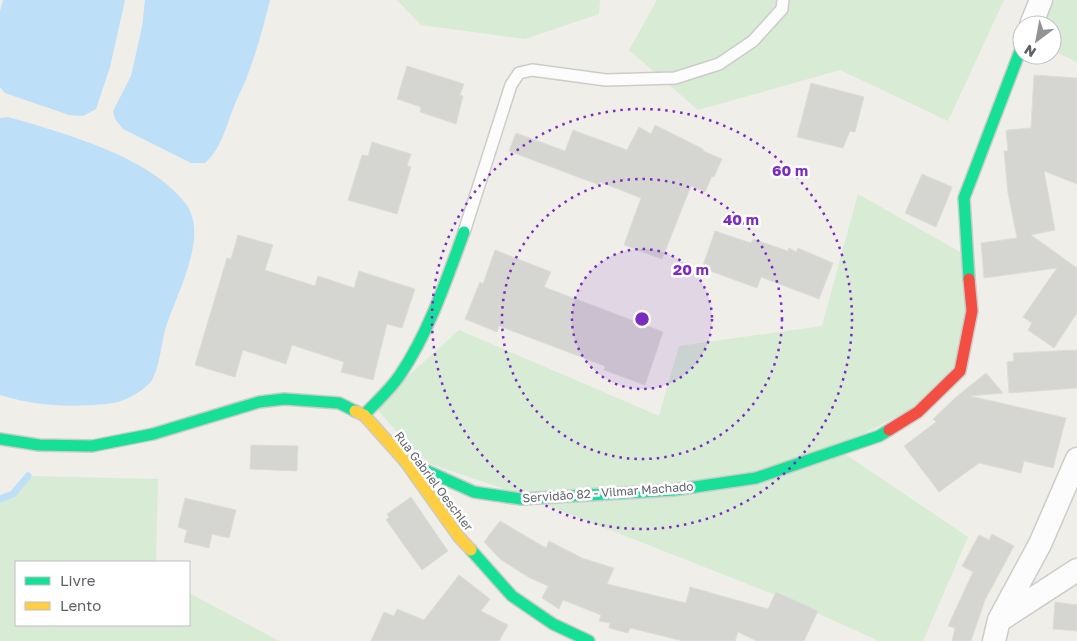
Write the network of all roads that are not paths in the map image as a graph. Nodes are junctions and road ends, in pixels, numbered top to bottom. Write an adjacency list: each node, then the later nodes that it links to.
1 (782, 0): 5 (lane)
2 (1041, 0): 3 (street)
3 (1035, 15)
4 (1015, 65): 9 (street, Servidão 82 - Vilmar Machado)
5 (464, 232): 6 (street)
6 (364, 415): 7 (street, Rua Gabriel Oeschler); 9 (street, Rua Gabriel Oeschler)
7 (0, 439)
8 (1077, 459): 11 (street)
9 (405, 461): 12 (street, Rua Gabriel Oeschler)
10 (1077, 570): 11 (street)
11 (996, 631)
12 (589, 641)

